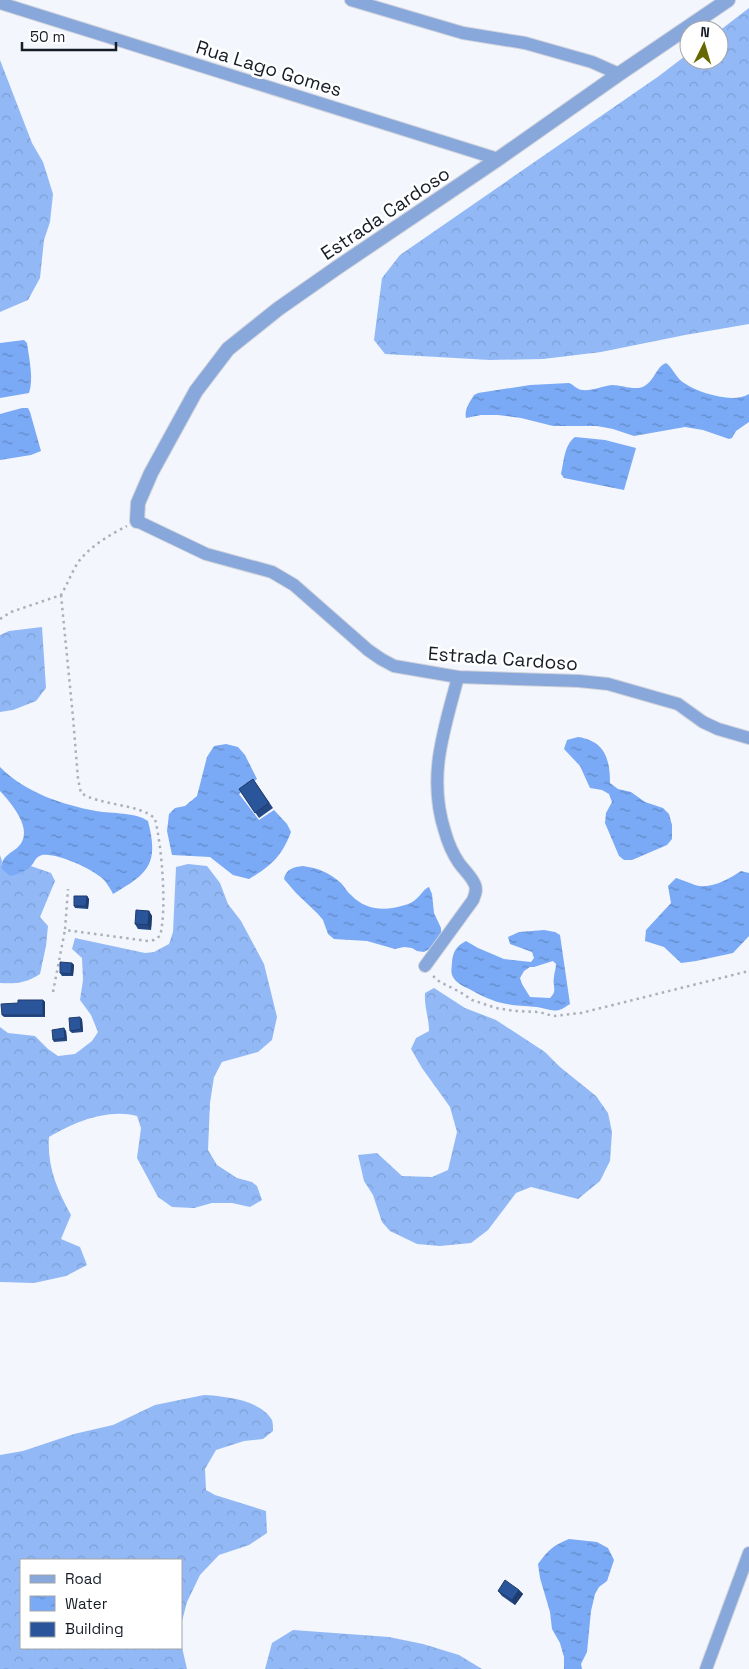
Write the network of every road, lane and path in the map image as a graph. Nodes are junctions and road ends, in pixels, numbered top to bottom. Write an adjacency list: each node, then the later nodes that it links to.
1 (351, 0): 4 (street)
2 (728, 0): 4 (street, Estrada Cardoso)
3 (0, 3): 5 (street, Rua Lago Gomes)
4 (619, 74): 5 (street, Estrada Cardoso)
5 (498, 159): 6 (street, Estrada Cardoso)
6 (137, 521): 7 (path); 9 (street, Estrada Cardoso)
7 (61, 595): 8 (path); 12 (path)
8 (0, 619)
9 (458, 677): 10 (street, Estrada Cardoso); 13 (street)
10 (749, 738)
11 (68, 889): 12 (path)
12 (64, 930): 15 (path)
13 (425, 966): 14 (path)
14 (749, 971)
15 (53, 992)
16 (749, 1553): 17 (street)
17 (706, 1669)

